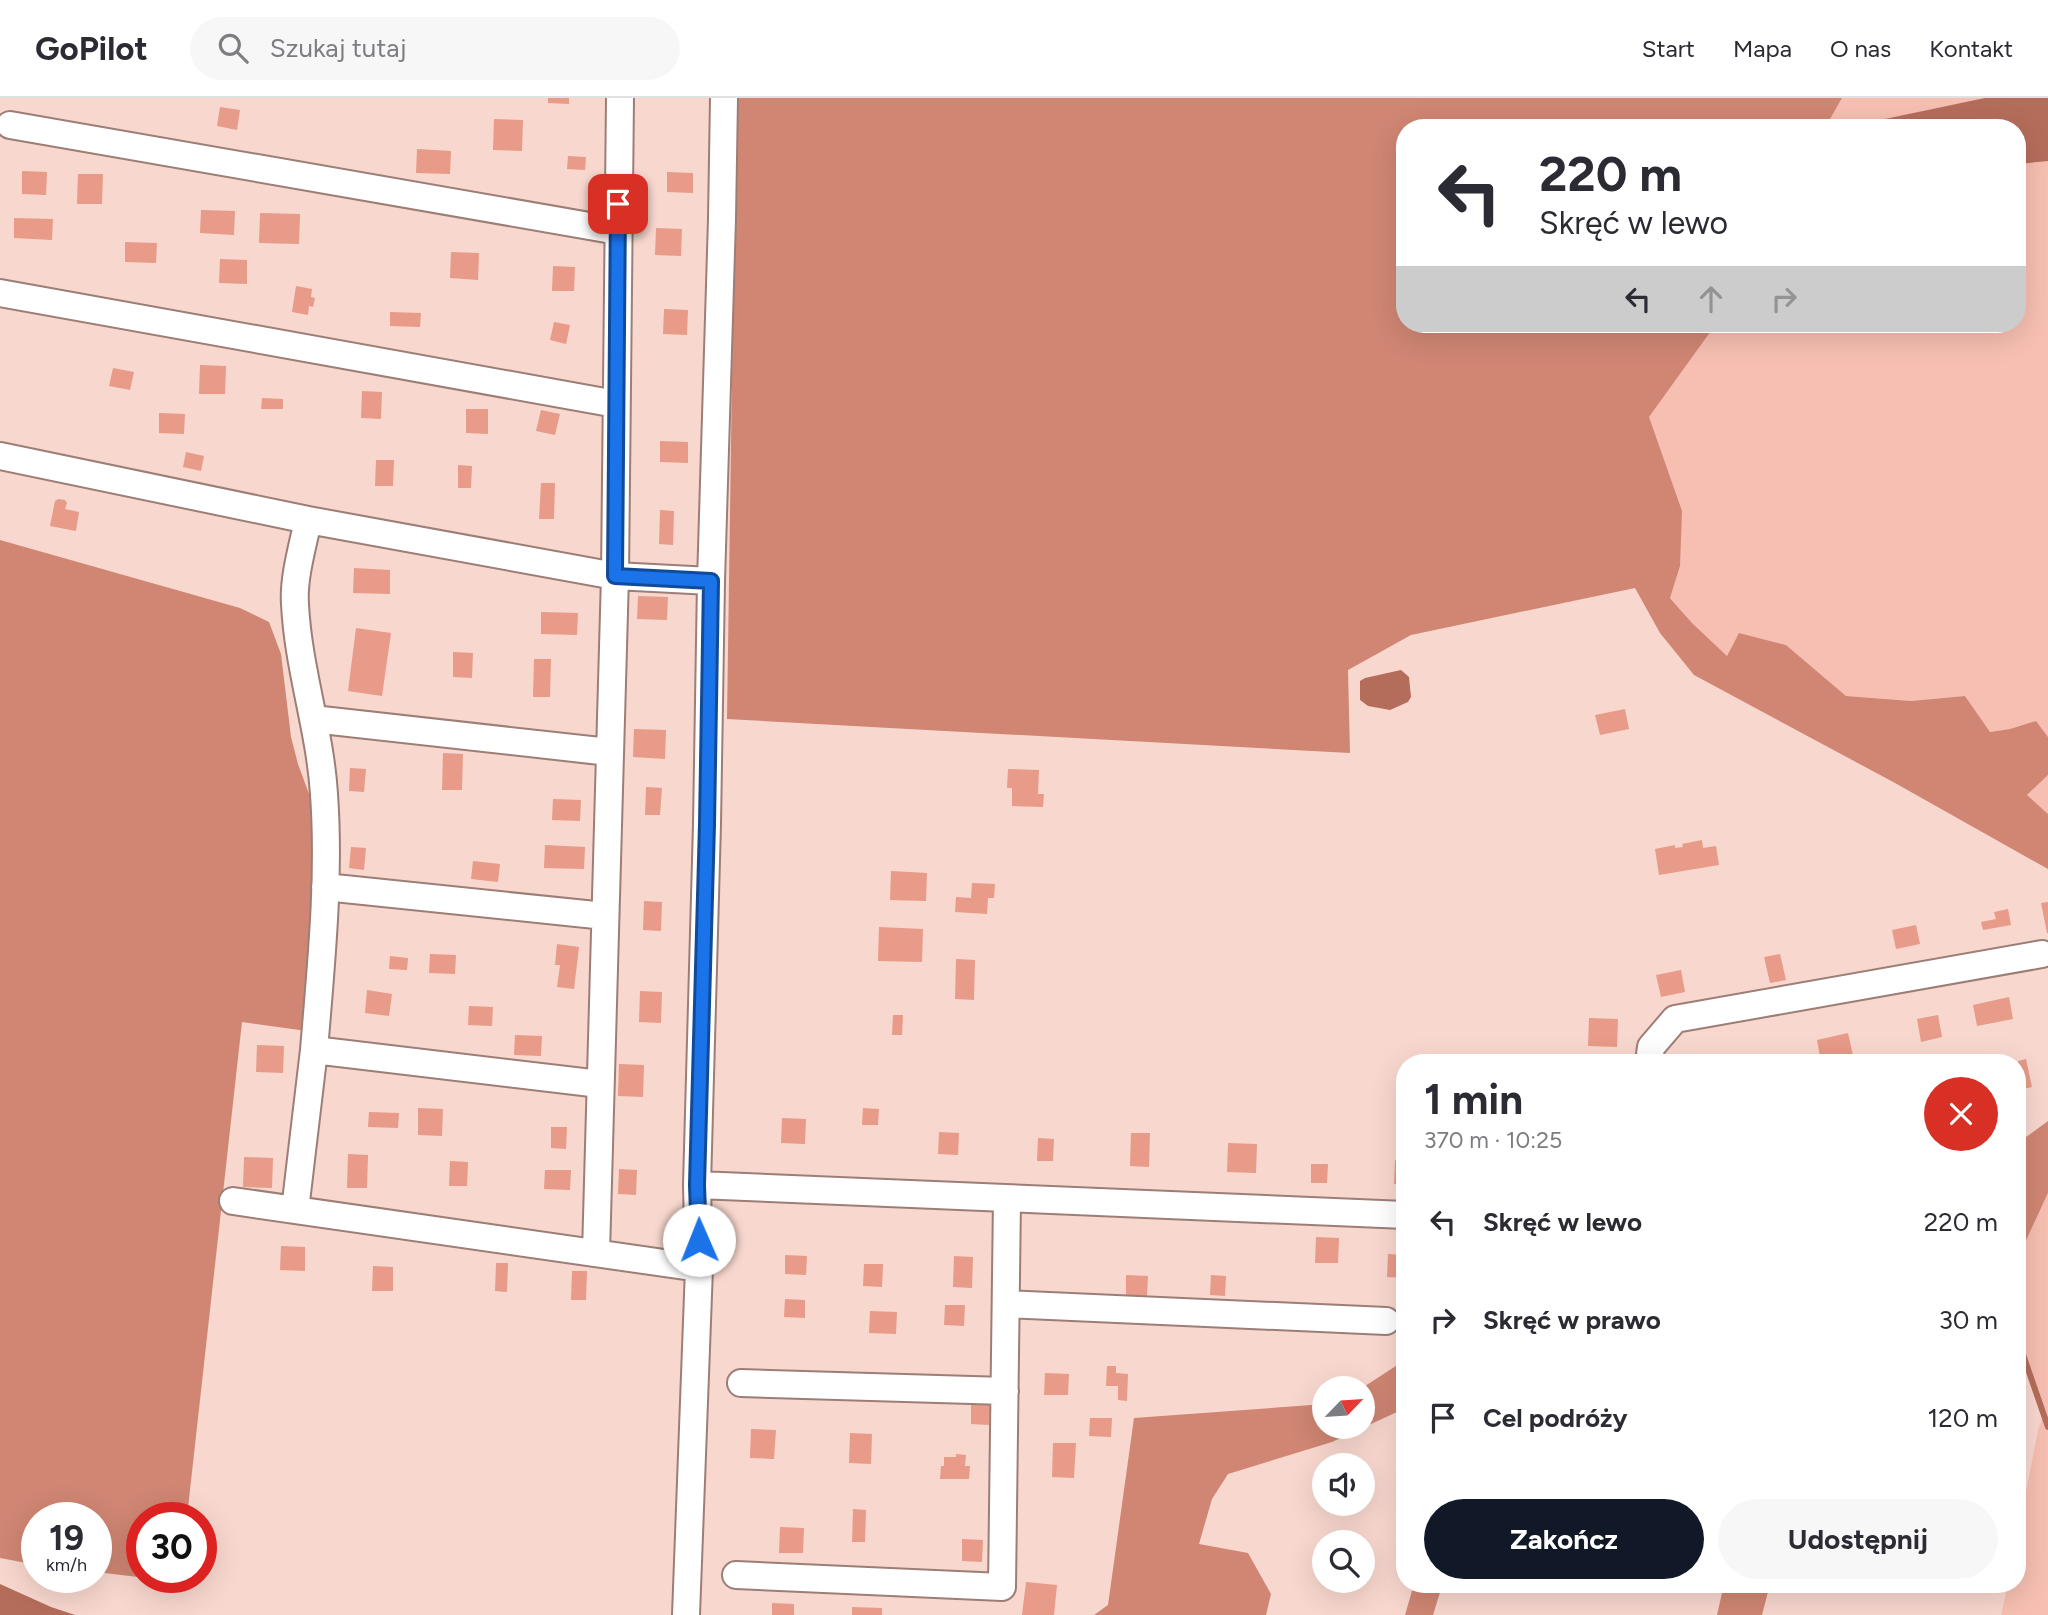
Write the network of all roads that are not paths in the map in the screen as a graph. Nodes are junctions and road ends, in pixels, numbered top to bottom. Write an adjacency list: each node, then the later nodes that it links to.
1 (620, 98): 4 (street)
2 (724, 98): 10 (street)
3 (10, 125): 4 (street)
4 (618, 231): 6 (street)
5 (0, 293): 6 (street)
6 (616, 404): 9 (street)
7 (0, 456): 8 (street)
8 (308, 520): 9 (street); 11 (street)
9 (615, 576): 10 (street); 12 (street)
10 (711, 581): 19 (street)
11 (313, 719): 12 (street); 13 (street)
12 (609, 752): 14 (street)
13 (325, 887): 14 (street); 16 (street)
14 (605, 916): 18 (street)
15 (2042, 954): 17 (street)
16 (314, 1050): 18 (street); 22 (street)
17 (1650, 1054)
18 (600, 1084): 24 (street)
19 (697, 1185): 20 (street); 25 (street)
20 (1007, 1199): 23 (street); 26 (street)
21 (233, 1201): 22 (street)
22 (295, 1210): 24 (street)
23 (1396, 1215)
24 (596, 1253): 25 (street)
25 (699, 1268): 31 (street)
26 (1006, 1304): 27 (street); 29 (street)
27 (1386, 1321)
28 (741, 1383): 29 (street)
29 (1005, 1391): 30 (street)
30 (736, 1575)
31 (686, 1615)

